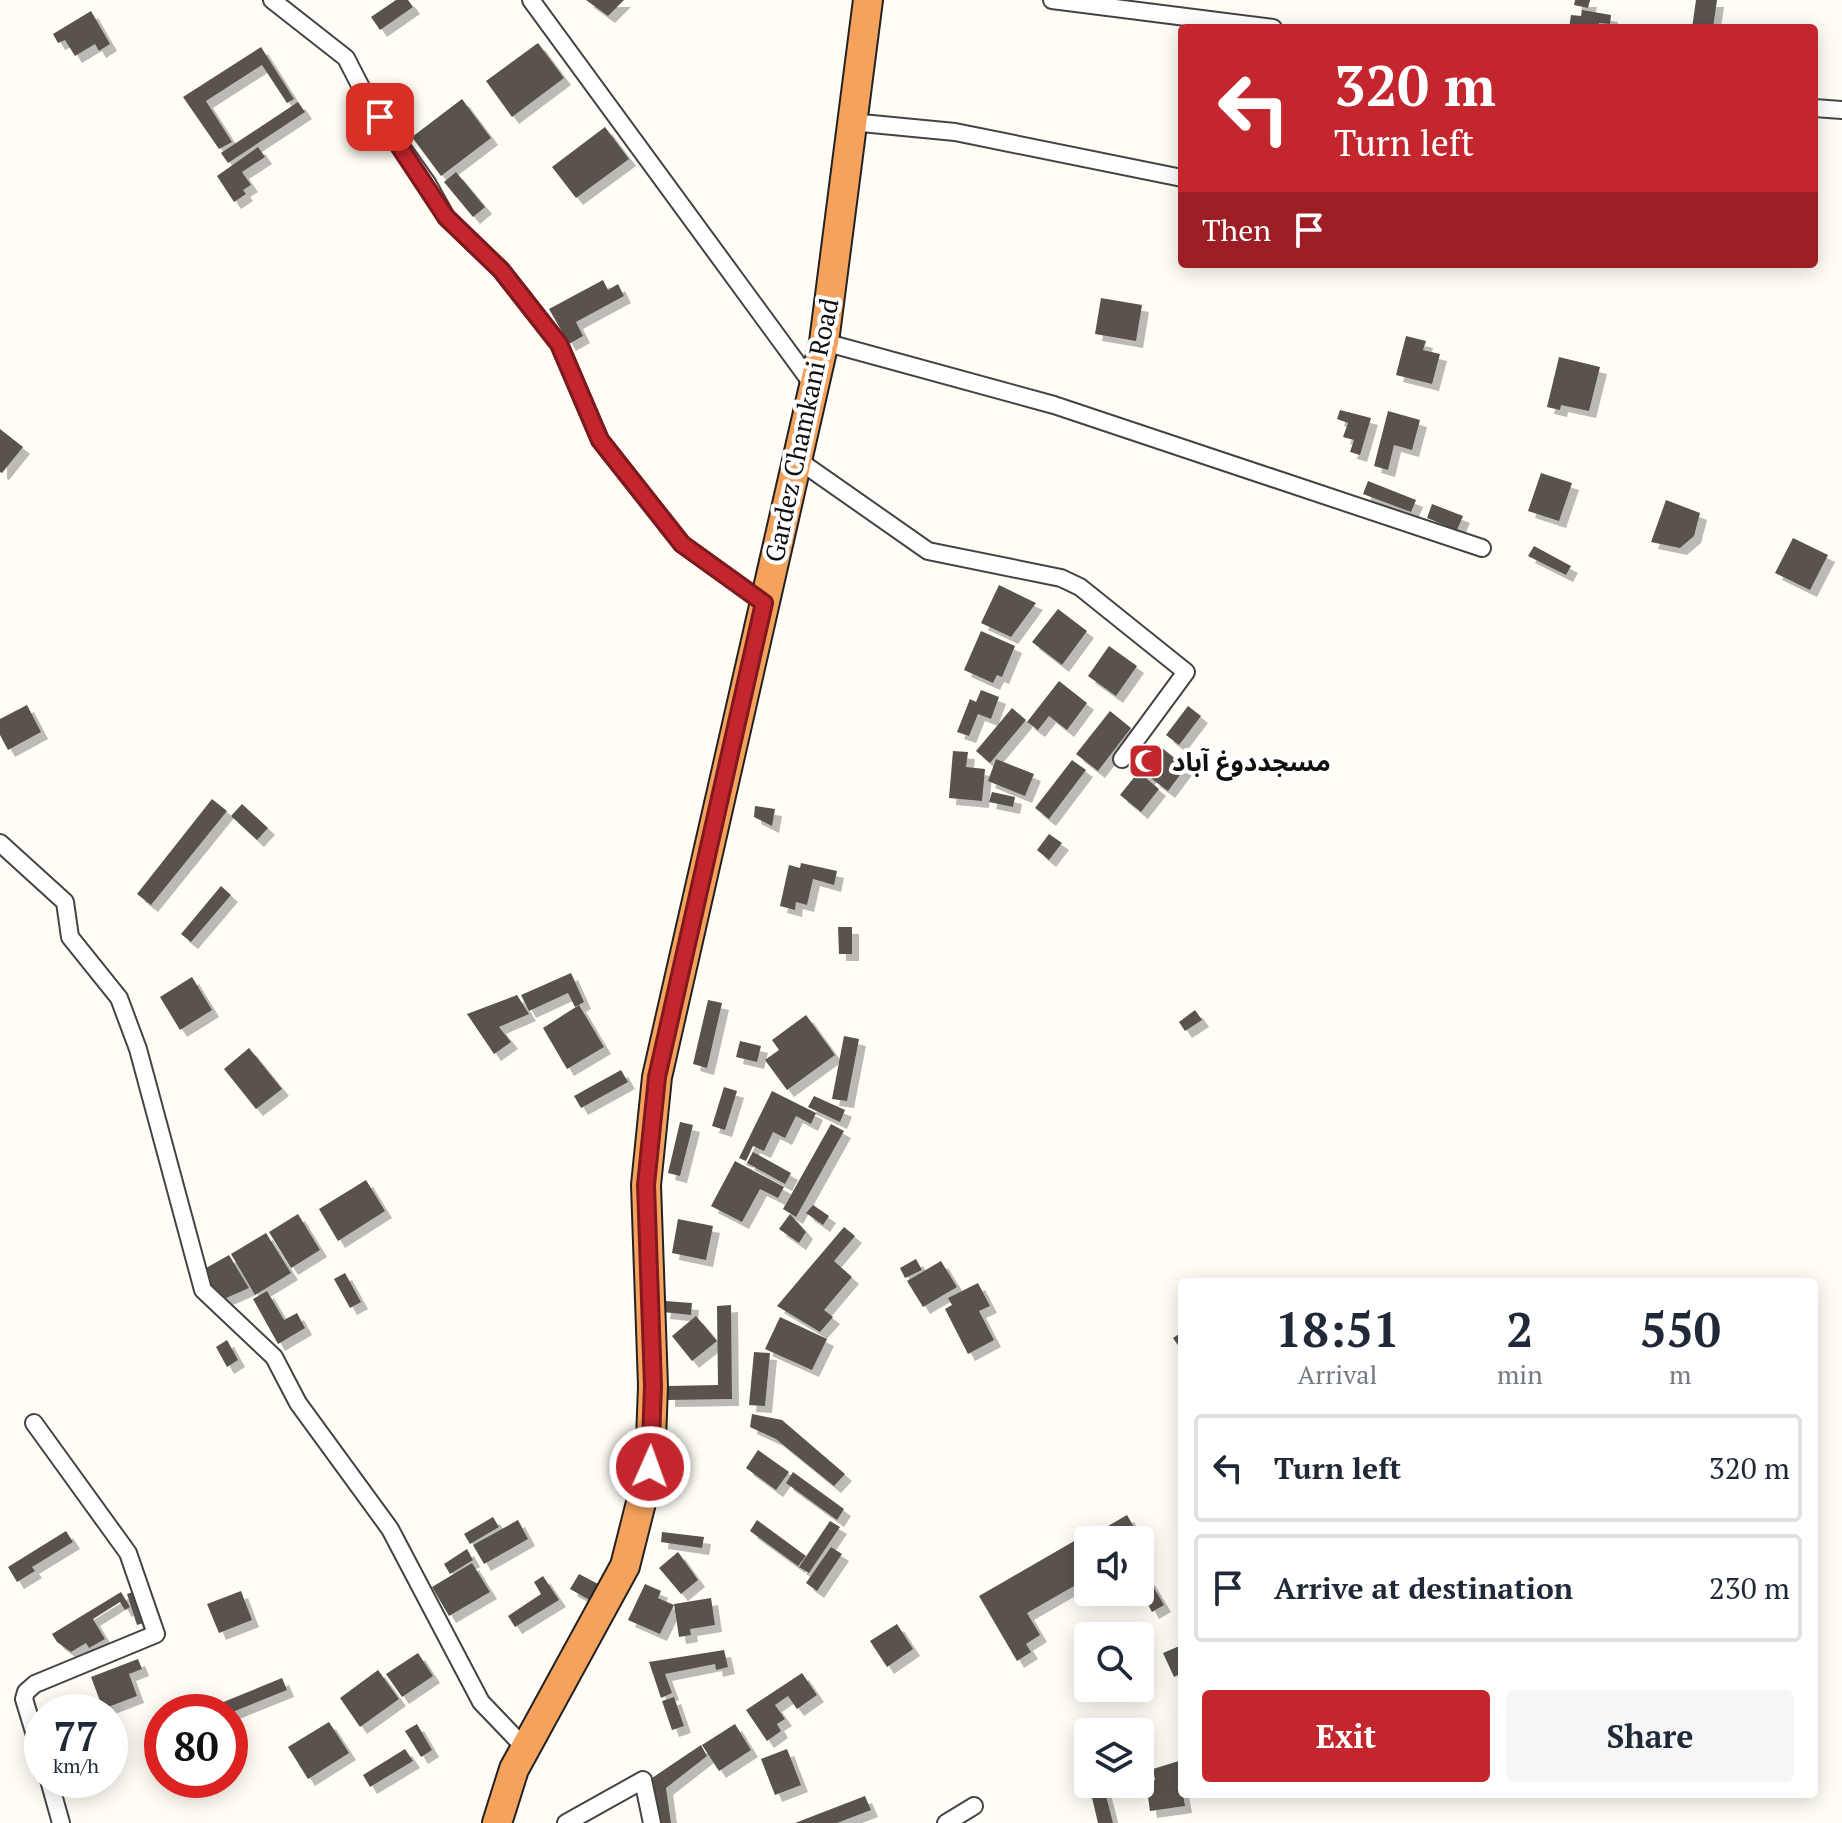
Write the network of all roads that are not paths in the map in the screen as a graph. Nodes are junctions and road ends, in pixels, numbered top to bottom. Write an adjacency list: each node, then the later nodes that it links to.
1 (272, 0): 14 (street)
2 (531, 0): 11 (street)
3 (868, 0): 8 (highway, Gardez Chamkani Road)
4 (1052, 0): 5 (street)
5 (1241, 24)
6 (1818, 108): 7 (street)
7 (1842, 110)
8 (851, 122): 9 (street); 10 (highway, Gardez Chamkani Road)
9 (1178, 177)
10 (824, 342): 11 (highway, Gardez Chamkani Road); 13 (street)
11 (813, 385): 12 (highway, Gardez Chamkani Road)
12 (798, 460): 14 (highway, Gardez Chamkani Road); 15 (street)
13 (1482, 548)
14 (764, 603): 19 (highway, Gardez Chamkani Road)
15 (1122, 759)
16 (0, 843): 19 (street)
17 (34, 1423): 18 (street)
18 (25, 1694)
19 (526, 1749): 23 (highway, Gardez Chamkani Road)
20 (54, 1798): 22 (street)
21 (974, 1806): 26 (street)
22 (61, 1823)
23 (497, 1823)
24 (566, 1823): 25 (street)
25 (652, 1823)
26 (946, 1823)

